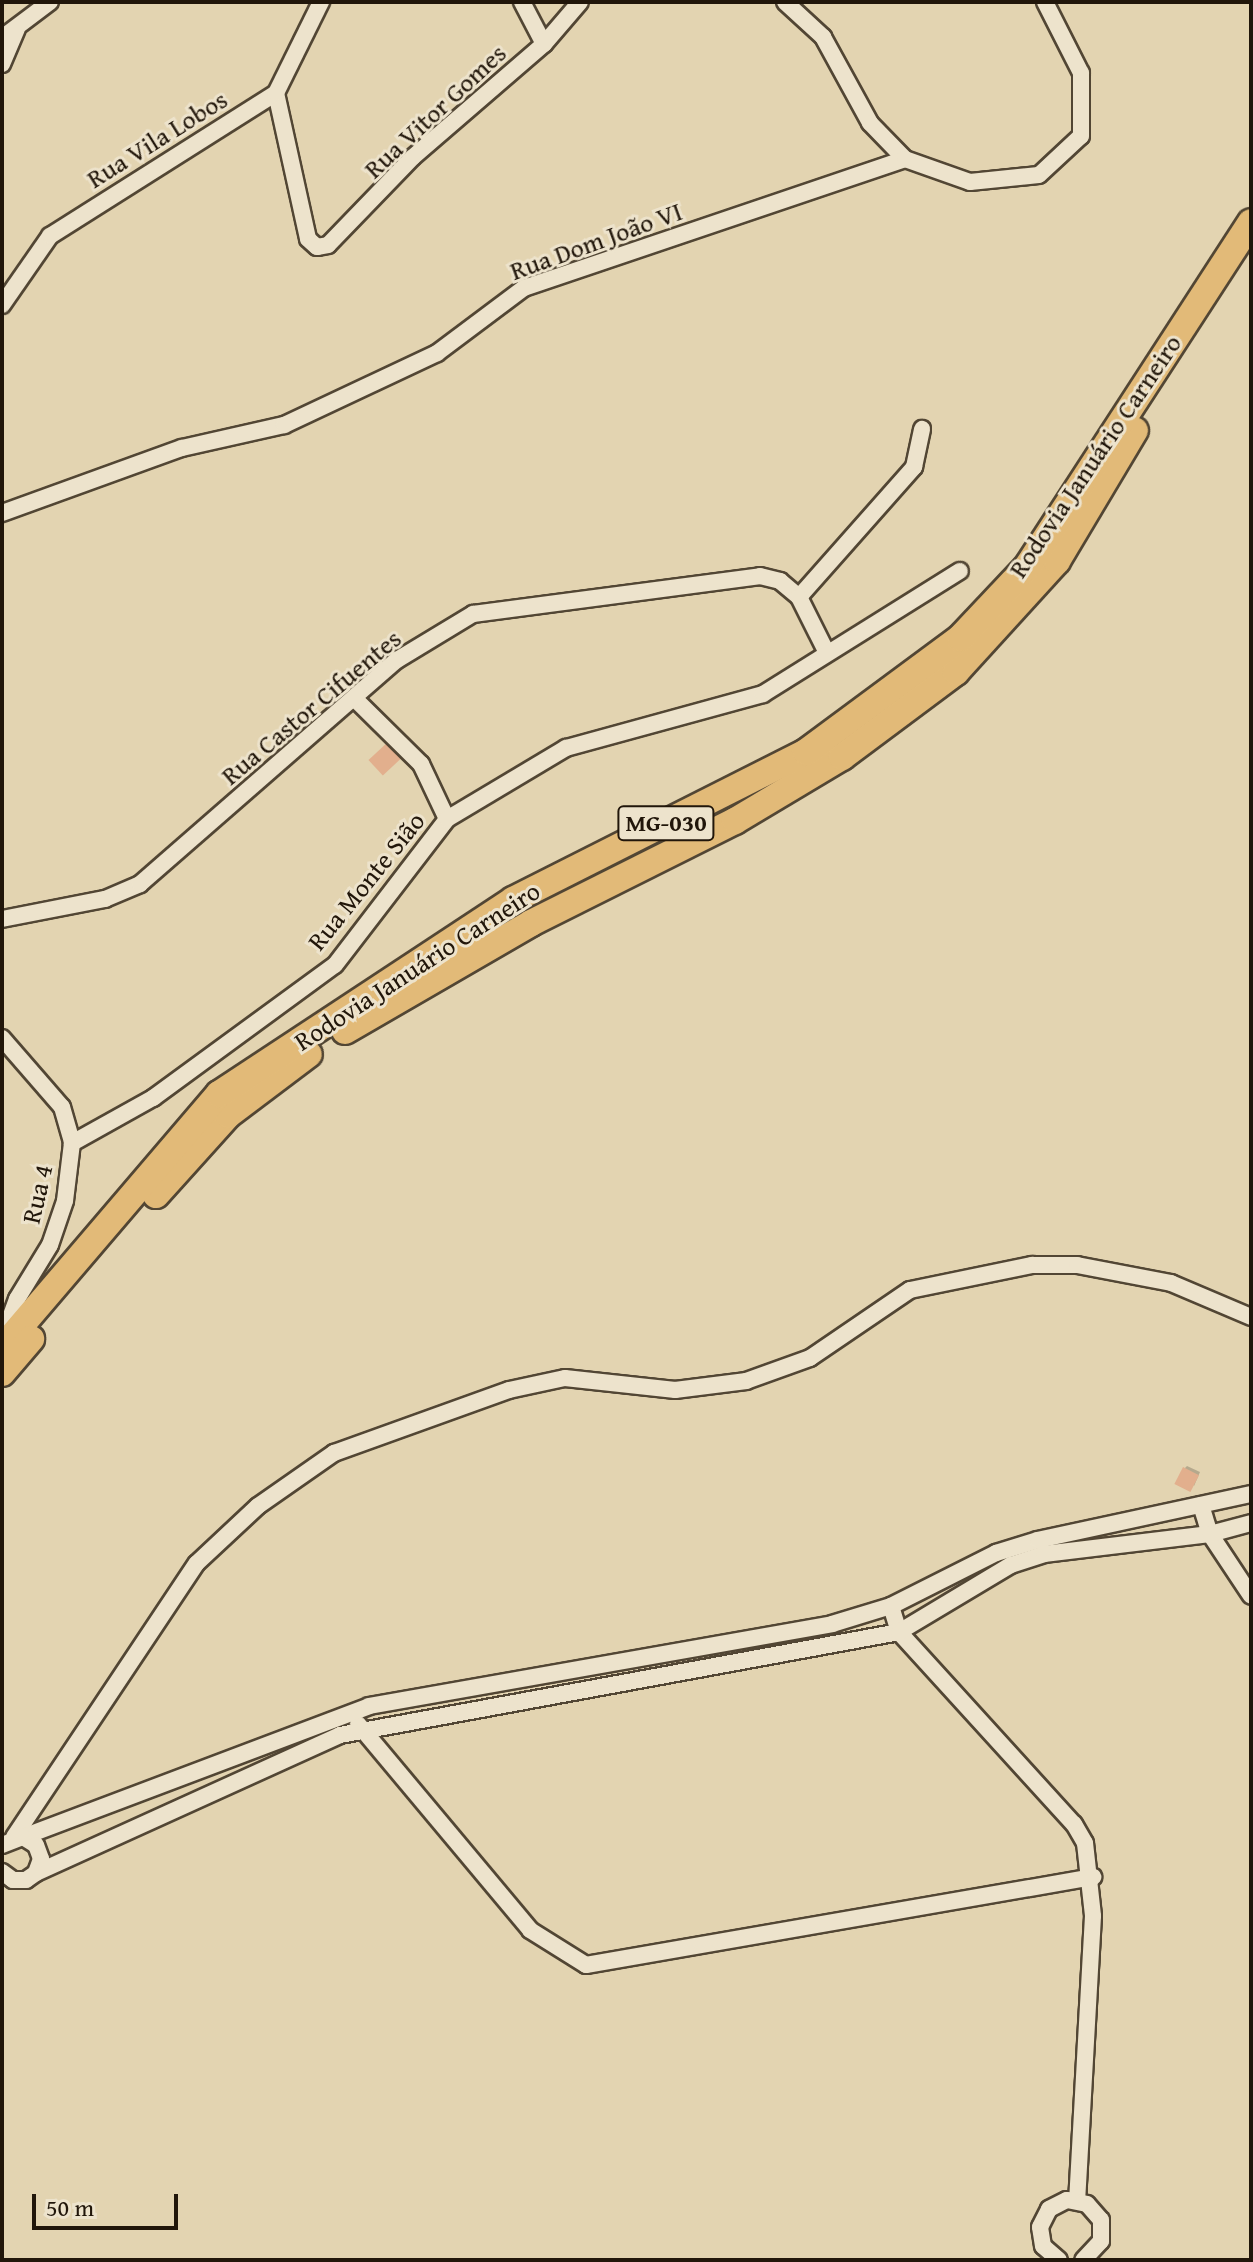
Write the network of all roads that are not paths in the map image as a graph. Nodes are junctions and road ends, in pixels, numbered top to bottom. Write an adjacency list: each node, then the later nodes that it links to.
1 (50, 2): 7 (street)
2 (321, 2): 11 (street)
3 (522, 2): 9 (street)
4 (580, 2): 9 (street, Rua Vitor Gomes)
5 (785, 2): 12 (street)
6 (1045, 2): 12 (street)
7 (17, 29): 8 (street); 10 (street)
8 (2, 38)
9 (544, 44): 11 (street, Rua Vitor Gomes)
10 (2, 64)
11 (276, 93): 15 (street, Rua Vila Lobos)
12 (905, 159): 17 (street, Rua Dom João VI)
13 (1251, 222): 28 (highway, Rodovia Januário Carneiro / MG-030)
14 (1251, 255): 29 (highway, Rodovia Januário Carneiro / MG-030)
15 (2, 305)
16 (922, 429): 19 (street)
17 (2, 513)
18 (960, 571): 20 (street, Rua Monte Sião)
19 (799, 597): 20 (street); 21 (street, Rua Castor Cifuentes)
20 (826, 651): 22 (street, Rua Monte Sião)
21 (354, 698): 22 (street); 23 (street, Rua Castor Cifuentes)
22 (447, 819): 25 (street, Rua Monte Sião)
23 (2, 919)
24 (2, 1038): 25 (street)
25 (72, 1143): 27 (street, Rua 4)
26 (1251, 1317): 39 (street)
27 (2, 1339)
28 (2, 1348)
29 (2, 1373)
30 (1251, 1494): 31 (street)
31 (1201, 1505): 33 (street); 35 (street)
32 (1251, 1523): 33 (street)
33 (1210, 1534): 34 (street); 36 (street)
34 (1251, 1596)
35 (891, 1606): 36 (street); 37 (street)
36 (899, 1632): 38 (street); 41 (street)
37 (357, 1710): 38 (street); 39 (street)
38 (358, 1730): 40 (street); 41 (street)
39 (13, 1840): 40 (street)
40 (36, 1873): 42 (street)
41 (1093, 1877): 43 (street)
42 (6, 1880)
43 (1077, 2201): 44 (street); 45 (street)
44 (1059, 2260)
45 (1083, 2260)

